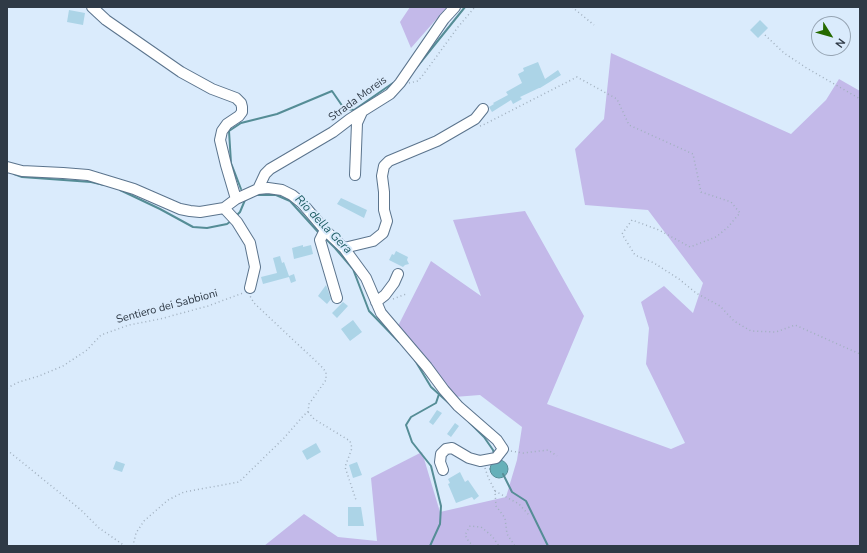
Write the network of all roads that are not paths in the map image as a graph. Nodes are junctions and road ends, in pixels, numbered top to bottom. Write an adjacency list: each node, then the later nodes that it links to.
1 (92, 7): 8 (street)
2 (455, 7): 4 (street, Strada Moreis)
3 (483, 109): 11 (street)
4 (362, 112): 6 (street); 7 (street, Strada Moreis)
5 (7, 167): 9 (street)
6 (355, 175)
7 (258, 189): 8 (street); 10 (street)
8 (236, 199): 9 (street)
9 (231, 215): 13 (street)
10 (323, 234): 11 (street); 14 (street)
11 (344, 248): 15 (street)
12 (398, 274): 15 (street)
13 (250, 288)
14 (337, 298)
15 (376, 302): 16 (street)
16 (443, 470)

